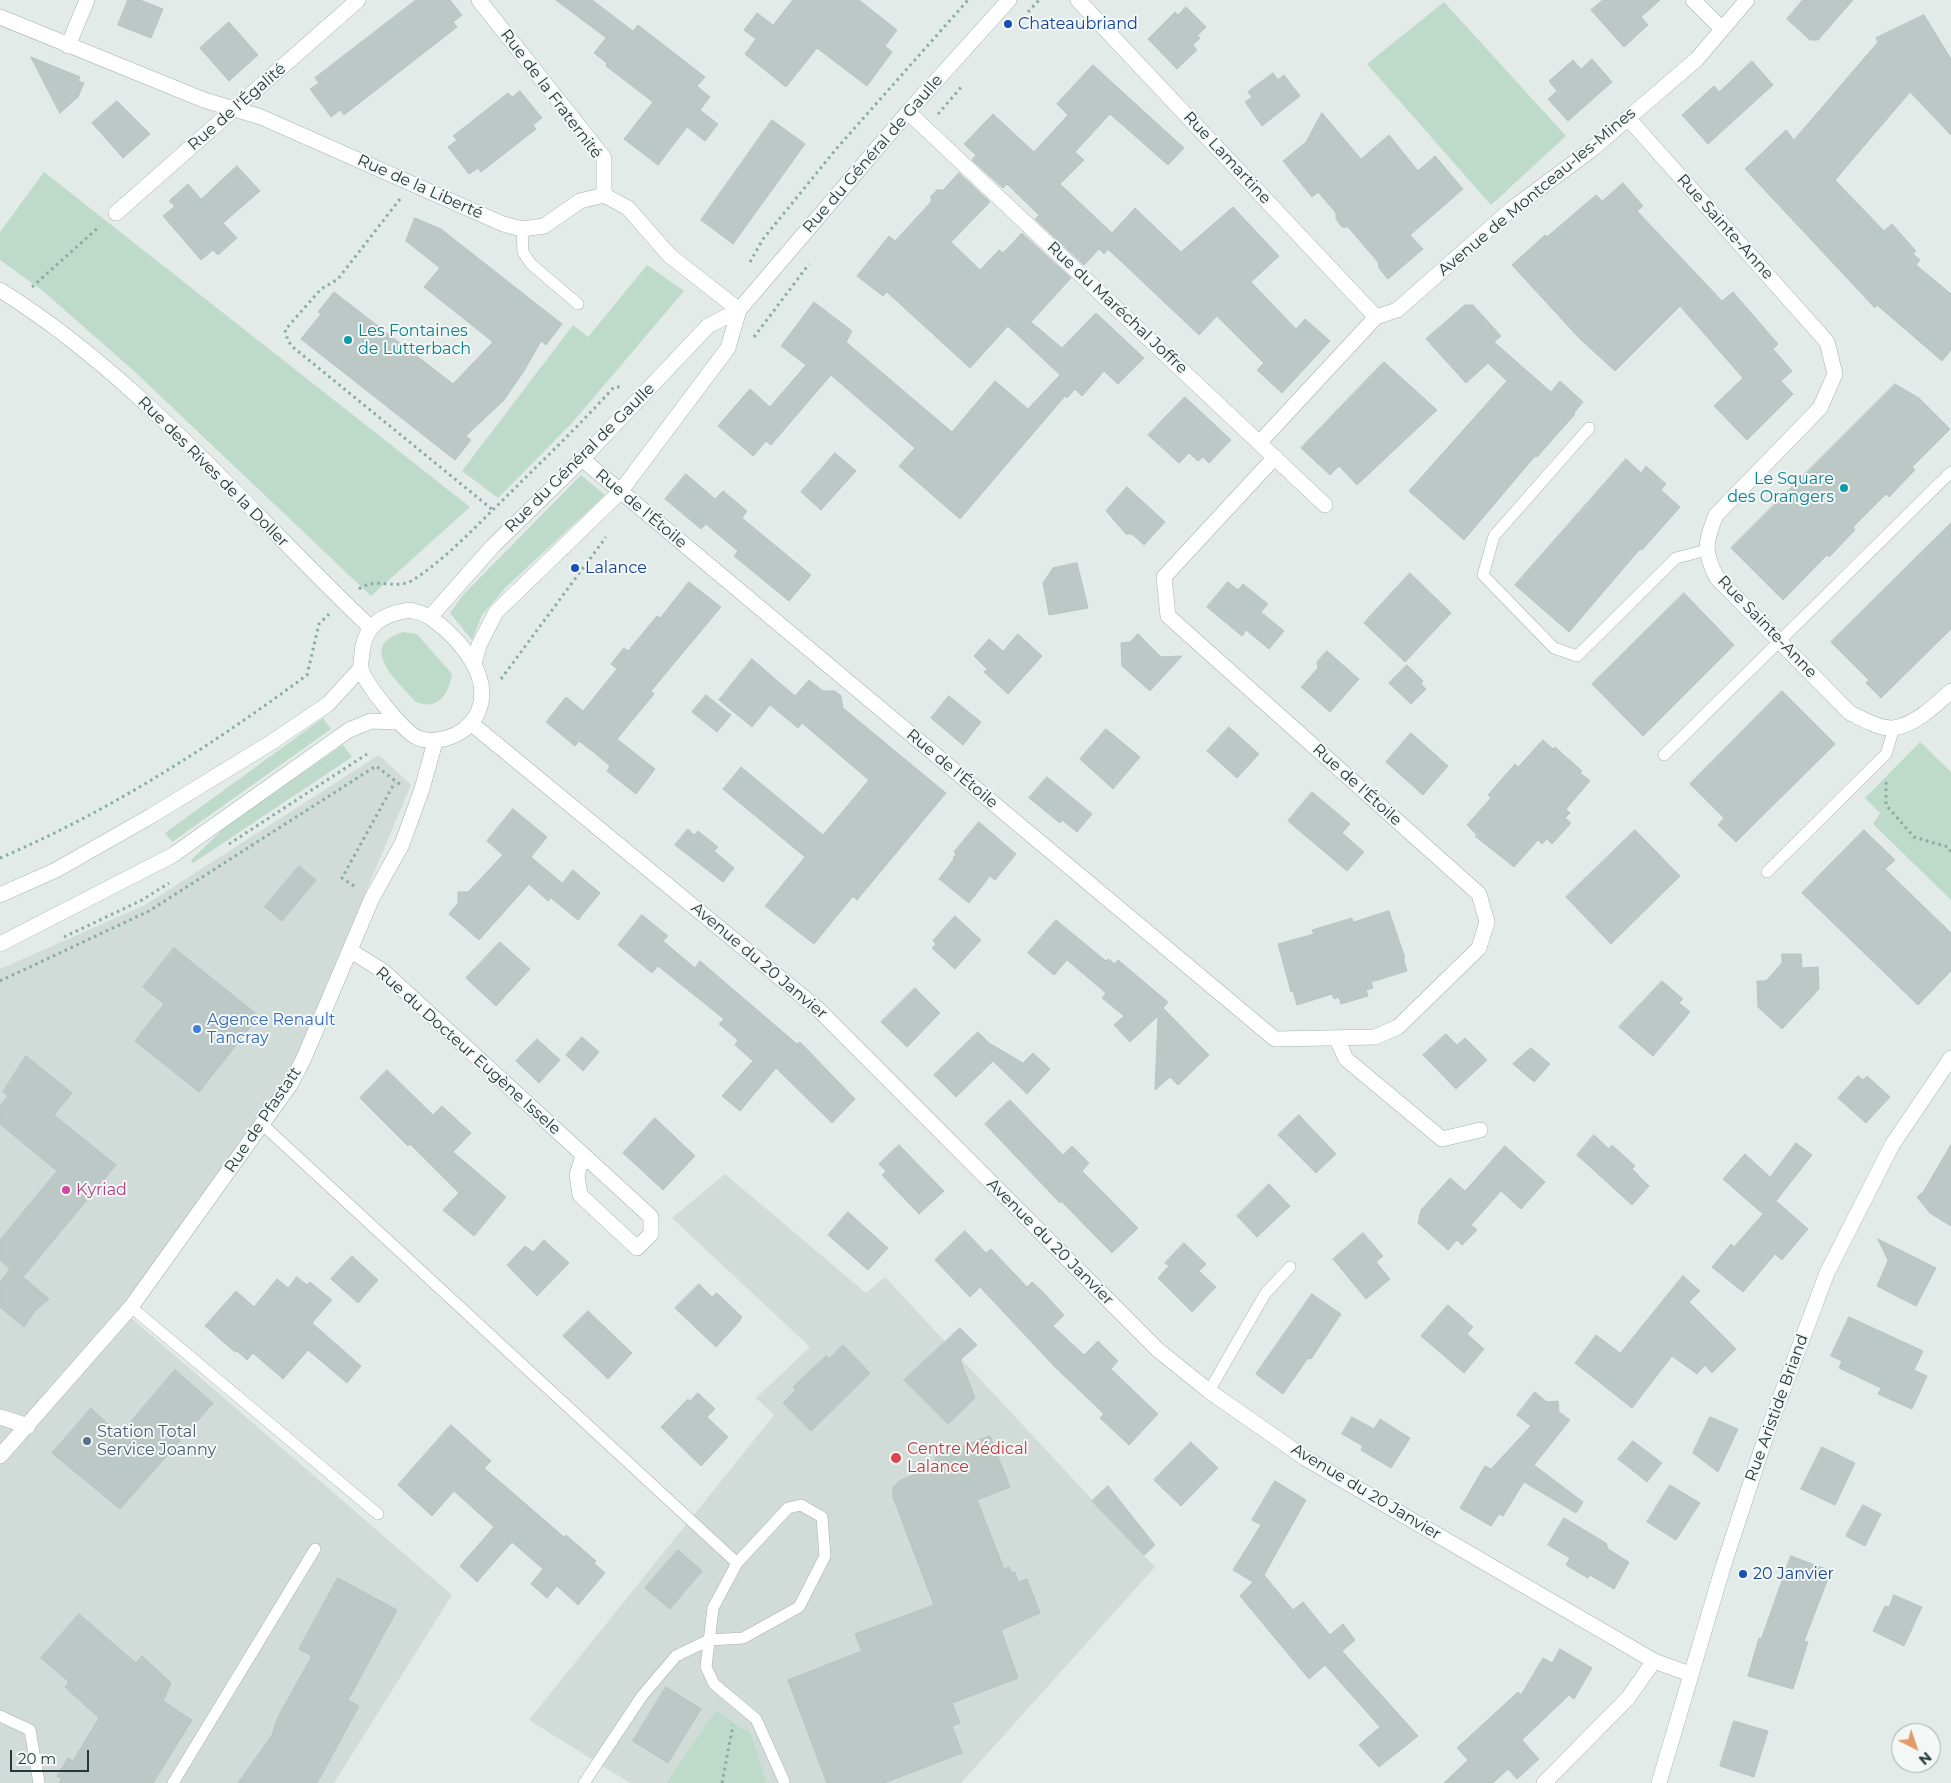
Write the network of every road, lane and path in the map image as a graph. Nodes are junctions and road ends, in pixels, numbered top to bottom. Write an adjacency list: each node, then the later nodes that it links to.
1 (87, 0): 11 (street)
2 (358, 0): 12 (street, Rue de l'Égalité)
3 (479, 0): 16 (street, Rue de la Fraternité)
4 (968, 0): 18 (path)
5 (1009, 0): 13 (street, Rue du Général de Gaulle)
6 (1078, 0): 25 (street, Rue Lamartine)
7 (1693, 0): 10 (street)
8 (1747, 0): 10 (street, Avenue de Montceau-les-Mines)
9 (0, 17): 11 (street, Rue de la Liberté)
10 (1722, 29): 14 (street, Avenue de Montceau-les-Mines)
11 (68, 46): 12 (street, Rue de la Liberté)
12 (235, 109): 15 (street, Rue de la Liberté); 17 (street, Rue de l'Égalité)
13 (908, 112): 24 (street, Rue du Général de Gaulle); 29 (street, Rue du Maréchal Joffre)
14 (1628, 118): 25 (street, Avenue de Montceau-les-Mines); 37 (street, Rue Sainte-Anne)
15 (411, 182): 19 (street, Rue de la Liberté); 35 (path)
16 (604, 195): 19 (street, Rue de la Liberté); 24 (street)
17 (116, 213): 22 (path)
18 (777, 222)
19 (522, 229): 23 (lane)
20 (814, 257): 26 (path)
21 (0, 290): 22 (street, Rue des Rives de la Doller)
22 (18, 302): 40 (street, Rue des Rives de la Doller)
23 (578, 304)
24 (739, 310): 31 (street, Rue du Général de Gaulle); 33 (street, Rue du Général de Gaulle)
25 (1376, 317): 29 (street, Avenue de Montceau-les-Mines)
26 (749, 344)
27 (614, 387): 35 (path)
28 (1589, 428): 37 (lane)
29 (1260, 442): 30 (street, Rue du Maréchal Joffre)
30 (1275, 457): 34 (street, Rue du Maréchal Joffre); 63 (street, Rue de l'Étoile)
31 (582, 458): 33 (street, Rue de l'Étoile); 39 (street, Rue du Général de Gaulle)
32 (1951, 472): 41 (lane)
33 (620, 492): 42 (street, Rue du Général de Gaulle); 63 (street, Rue de l'Étoile)
34 (1325, 505)
35 (493, 510): 38 (path)
36 (611, 530): 46 (path)
37 (1707, 550): 41 (street, Rue Sainte-Anne)
38 (438, 561)
39 (430, 617): 40 (street); 42 (street)
40 (370, 627): 43 (street)
41 (1781, 640): 49 (street, Rue Sainte-Anne); 52 (lane)
42 (474, 664): 46 (street)
43 (361, 668): 47 (street); 58 (street)
44 (307, 675): 56 (path)
45 (1951, 691): 49 (street)
46 (482, 705): 48 (street)
47 (398, 722): 50 (street); 60 (street)
48 (472, 724): 50 (street); 70 (street, Avenue du 20 Janvier)
49 (1894, 728): 51 (lane)
50 (435, 742): 54 (street, Rue de Pfastatt)
51 (1886, 754): 55 (path); 57 (lane)
52 (1664, 756)
53 (395, 782): 54 (path); 59 (path); 62 (path)
54 (419, 795): 59 (street, Rue de Pfastatt)
55 (1951, 852)
56 (0, 858)
57 (1767, 872)
58 (0, 895)
59 (372, 898): 61 (street, Rue de Pfastatt)
60 (0, 944)
61 (351, 951): 65 (street, Rue de Pfastatt); 67 (street, Rue du Docteur Eugène Issele)
62 (0, 981)
63 (1337, 1039): 66 (street)
64 (1951, 1058): 79 (street, Rue Aristide Briand)
65 (263, 1125): 69 (street, Rue de Pfastatt); 76 (lane)
66 (1480, 1130)
67 (583, 1156): 67 (street, Rue du Docteur Eugène Issele)
68 (1290, 1267): 70 (lane)
69 (131, 1307): 72 (street, Rue de Pfastatt); 74 (lane)
70 (1209, 1391): 78 (street, Avenue du 20 Janvier)
71 (0, 1417): 72 (street)
72 (28, 1426): 73 (street, Rue de Pfastatt)
73 (0, 1456)
74 (378, 1514)
75 (315, 1549): 84 (lane)
76 (737, 1563): 77 (lane); 77 (lane)
77 (709, 1640): 80 (lane); 85 (lane)
78 (1654, 1661): 79 (street, Avenue du 20 Janvier); 87 (street)
79 (1690, 1674): 88 (street, Rue Aristide Briand)
80 (737, 1705): 82 (lane); 86 (path)
81 (0, 1716): 83 (lane)
82 (784, 1781)
83 (39, 1783)
84 (174, 1783)
85 (584, 1783)
86 (722, 1783)
87 (1544, 1783)
88 (1658, 1783)

